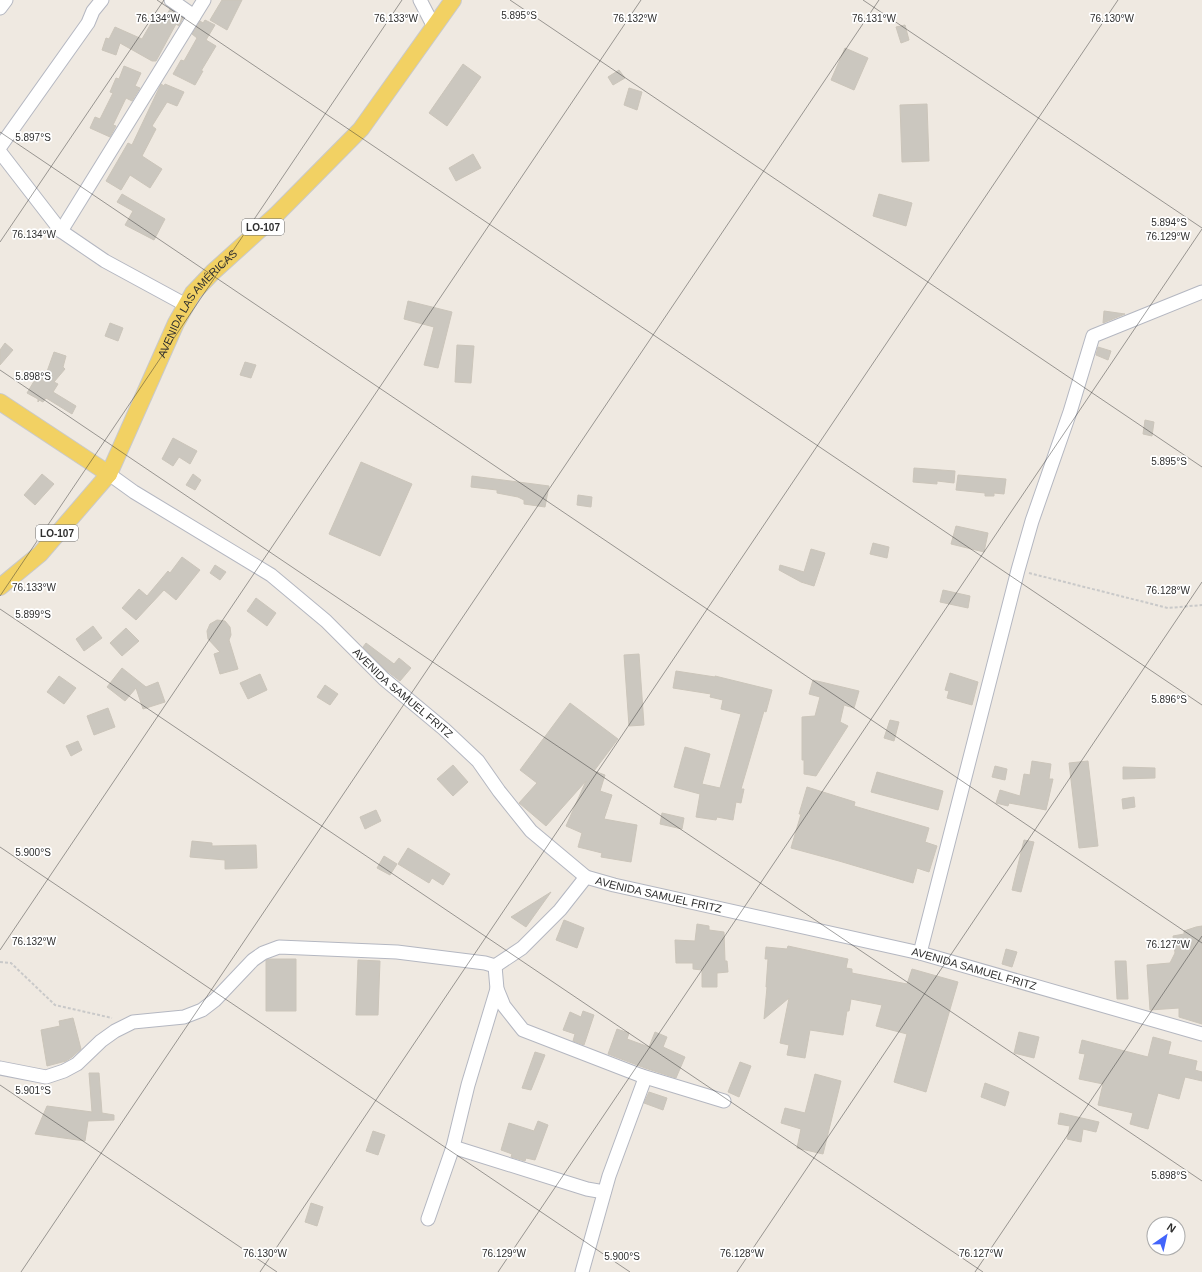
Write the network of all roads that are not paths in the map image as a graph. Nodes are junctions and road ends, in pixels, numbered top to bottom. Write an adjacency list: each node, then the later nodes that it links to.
1 (6, 0): 8 (street)
2 (102, 0): 7 (street)
3 (171, 0): 9 (street)
4 (204, 0): 9 (street)
5 (420, 0): 10 (street)
6 (453, 0): 10 (main road, AVENIDA LAS AMÉRICAS / LO-107)
7 (91, 6): 11 (street)
8 (0, 8)
9 (194, 16): 13 (street)
10 (434, 27): 15 (main road, AVENIDA LAS AMÉRICAS / LO-107)
11 (0, 147)
12 (0, 152): 13 (street)
13 (61, 231): 15 (street)
14 (1202, 292): 20 (street)
15 (186, 305): 17 (main road, AVENIDA LAS AMÉRICAS / LO-107)
16 (0, 402): 17 (main road)
17 (109, 474): 18 (main road, AVENIDA LAS AMÉRICAS / LO-107); 19 (street, AVENIDA SAMUEL FRITZ)
18 (0, 588)
19 (586, 877): 20 (street, AVENIDA SAMUEL FRITZ); 21 (street)
20 (920, 953): 23 (street, AVENIDA SAMUEL FRITZ)
21 (495, 966): 22 (street); 24 (street)
22 (497, 989): 25 (street); 27 (street)
23 (1202, 1034)
24 (0, 1068)
25 (642, 1076): 26 (street); 28 (street)
26 (724, 1101)
27 (453, 1147): 28 (street); 29 (street)
28 (604, 1192): 30 (street)
29 (428, 1219)
30 (582, 1272)

